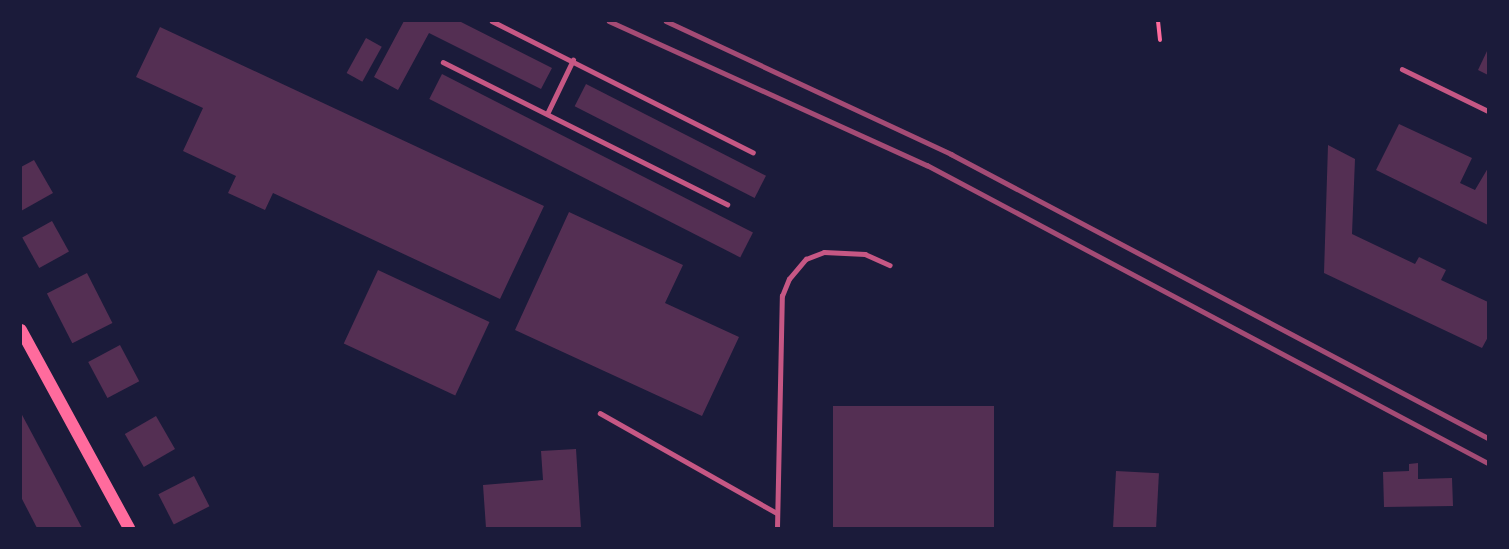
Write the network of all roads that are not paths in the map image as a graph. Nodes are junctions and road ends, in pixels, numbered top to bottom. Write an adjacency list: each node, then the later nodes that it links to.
1 (492, 21): 2 (lane)
2 (573, 60): 6 (lane); 7 (lane)
3 (443, 62): 6 (lane)
4 (1402, 69): 5 (lane)
5 (1488, 111)
6 (548, 114): 8 (lane)
7 (753, 152)
8 (727, 204)
9 (890, 265): 12 (lane)
10 (21, 330): 13 (main road)
11 (600, 413): 12 (lane)
12 (777, 513): 14 (lane)
13 (129, 528)
14 (777, 528)

